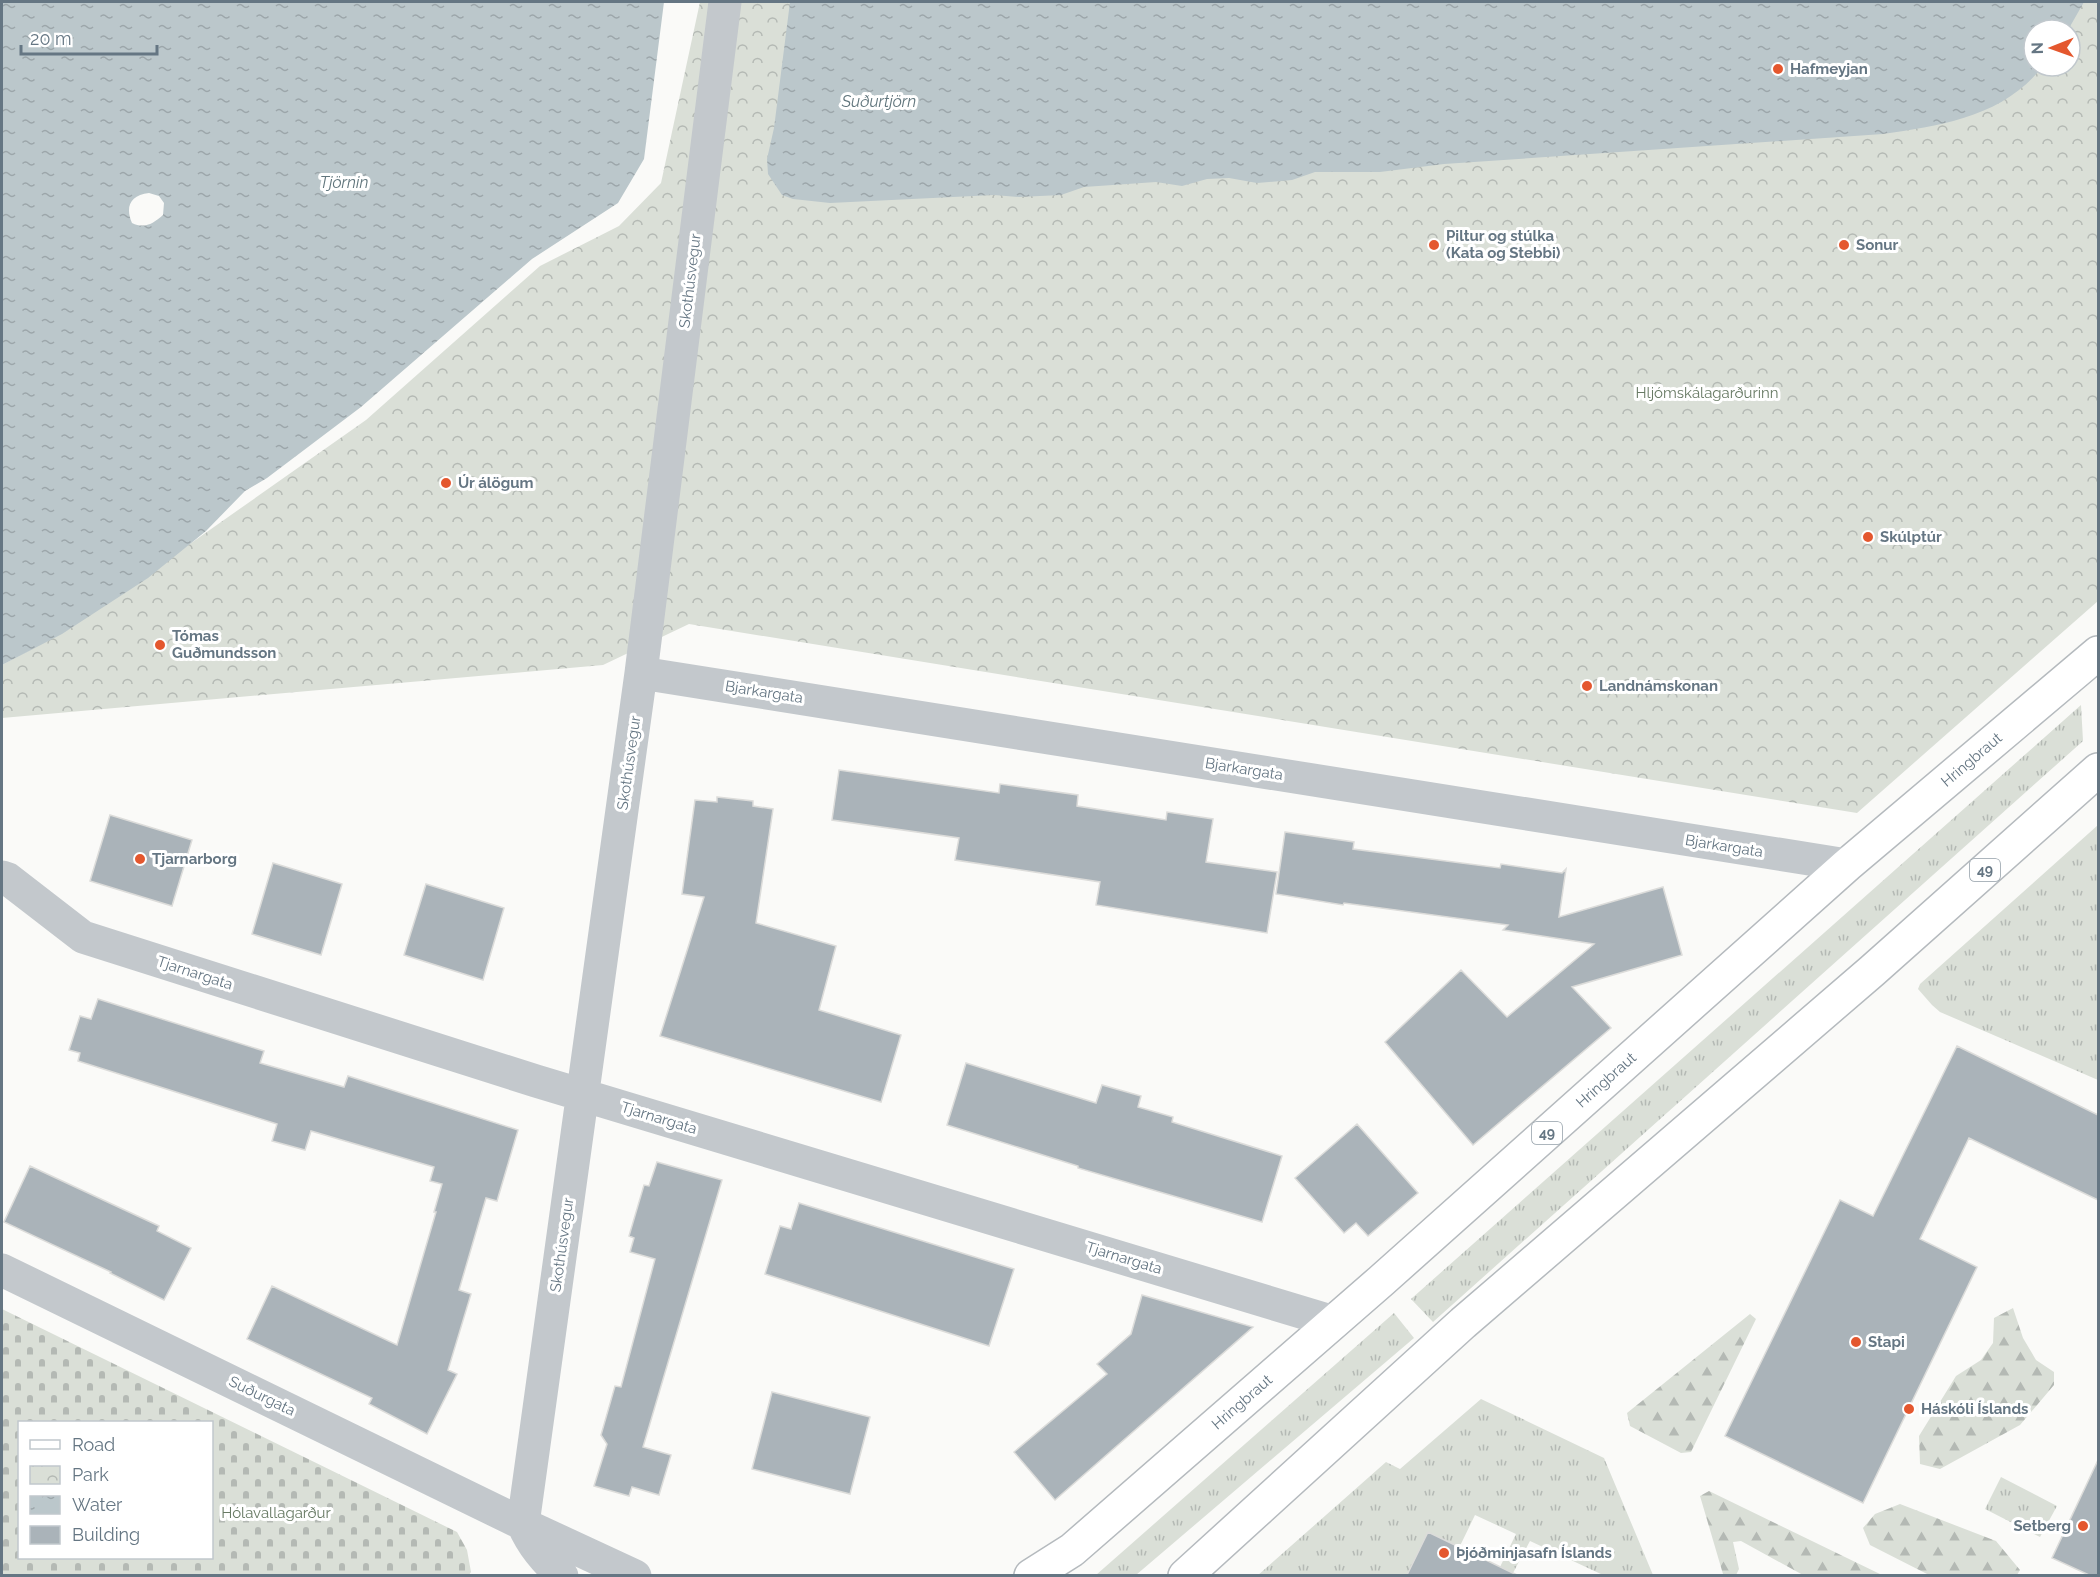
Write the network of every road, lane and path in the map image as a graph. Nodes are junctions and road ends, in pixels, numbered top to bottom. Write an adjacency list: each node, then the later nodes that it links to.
1 (725, 2): 3 (street, Skothúsvegur)
2 (2098, 653): 5 (main road, Hringbraut / 49)
3 (641, 673): 5 (street, Bjarkargata); 7 (street, Skothúsvegur)
4 (2098, 770): 14 (main road, 49)
5 (1847, 865): 9 (main road, Hringbraut / 49)
6 (2, 877): 7 (street, Tjarnargata)
7 (583, 1094): 9 (street, Tjarnargata); 10 (street, Skothúsvegur)
8 (2, 1270): 10 (street, Suðurgata)
9 (1334, 1322): 13 (main road, Hringbraut / 49)
10 (523, 1524): 11 (street); 12 (street, Suðurgata)
11 (562, 1575)
12 (635, 1575)
13 (1031, 1575)
14 (1185, 1575)

